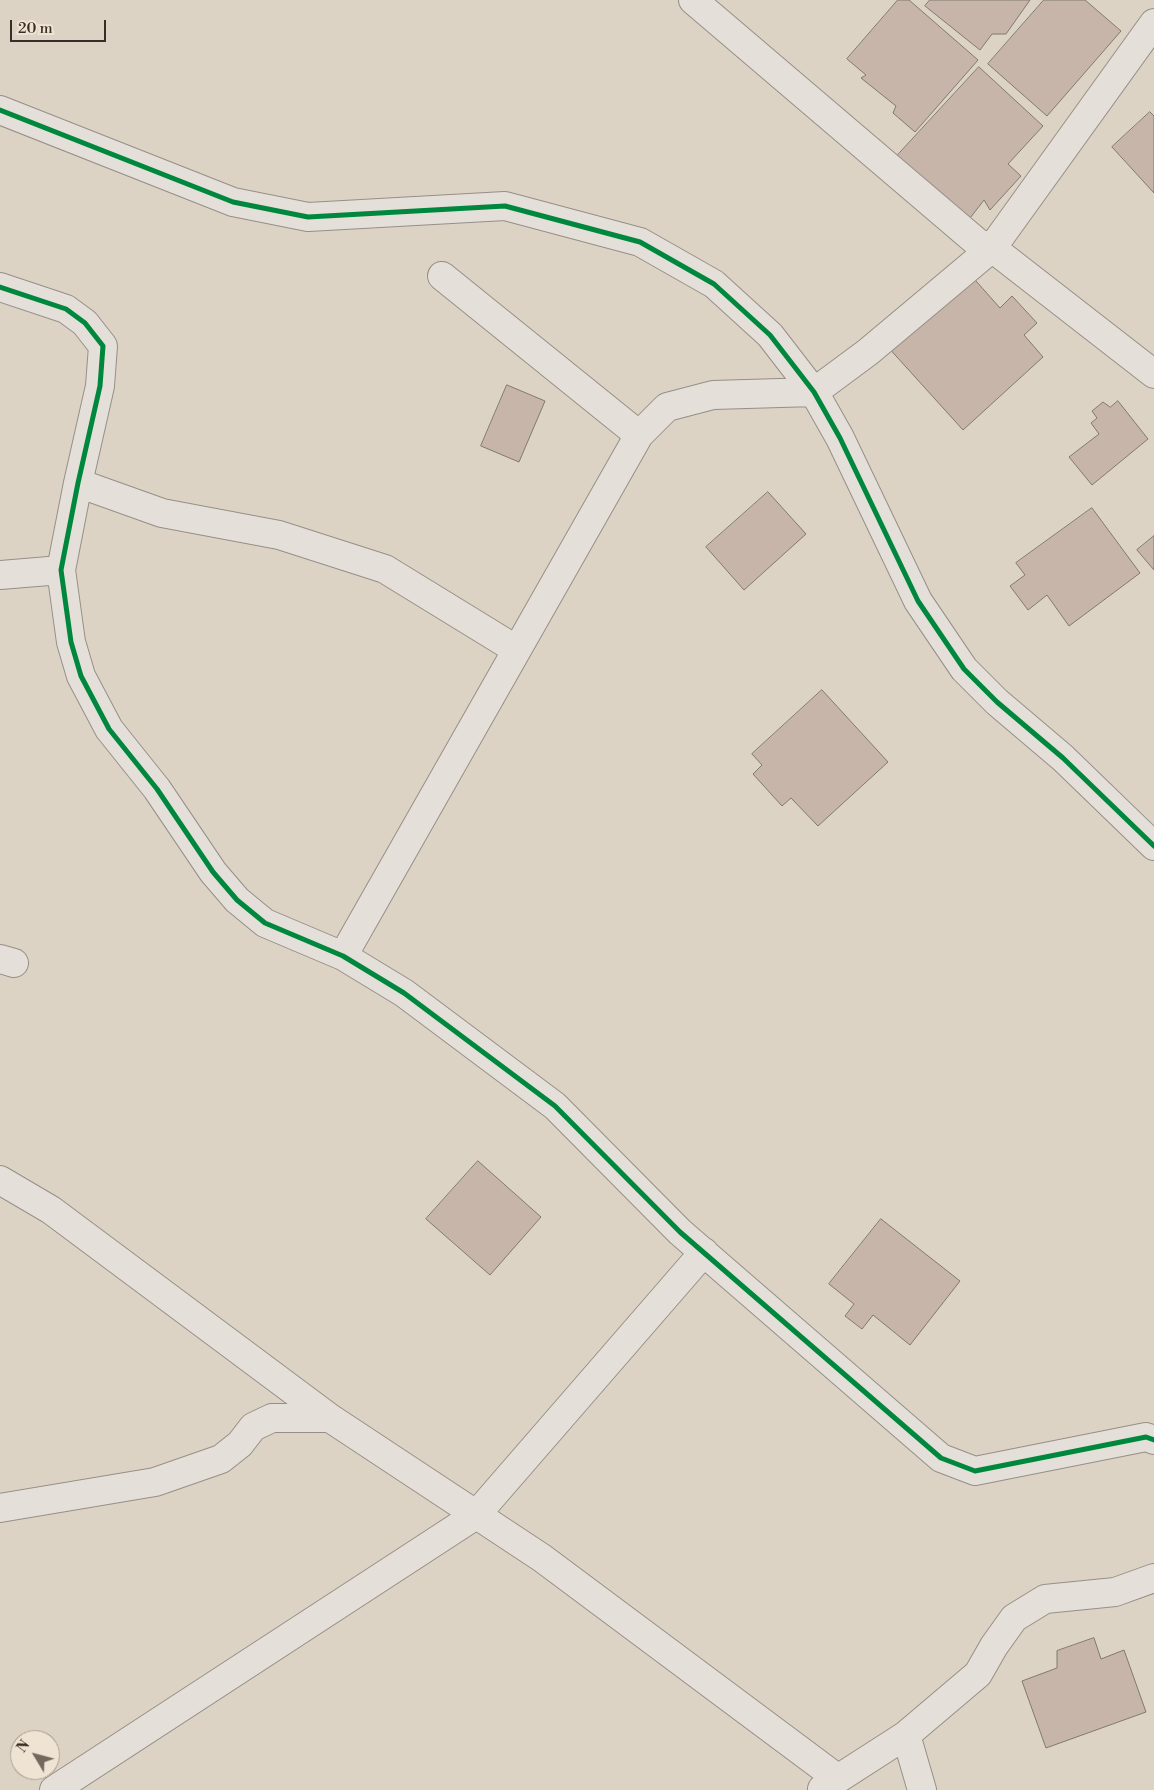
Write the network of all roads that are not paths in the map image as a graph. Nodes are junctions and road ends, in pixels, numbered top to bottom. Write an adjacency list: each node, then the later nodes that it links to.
1 (693, 0): 4 (street)
2 (1154, 23): 4 (street)
3 (0, 110): 8 (street)
4 (992, 248): 7 (street); 8 (street)
5 (442, 276): 9 (street)
6 (0, 287): 10 (street)
7 (1154, 374)
8 (814, 392): 9 (street); 14 (street)
9 (639, 435): 13 (street)
10 (78, 483): 11 (street); 13 (street)
11 (61, 570): 12 (street); 15 (street)
12 (0, 575)
13 (517, 650): 15 (street)
14 (1154, 846)
15 (343, 956): 17 (street)
16 (0, 1180): 18 (street)
17 (704, 1252): 19 (street); 21 (street)
18 (330, 1418): 20 (street); 21 (street)
19 (1154, 1440)
20 (0, 1508)
21 (476, 1515): 24 (street); 25 (street)
22 (1154, 1578): 23 (street)
23 (906, 1735): 24 (street); 26 (street)
24 (829, 1784)
25 (54, 1790)
26 (922, 1790)

